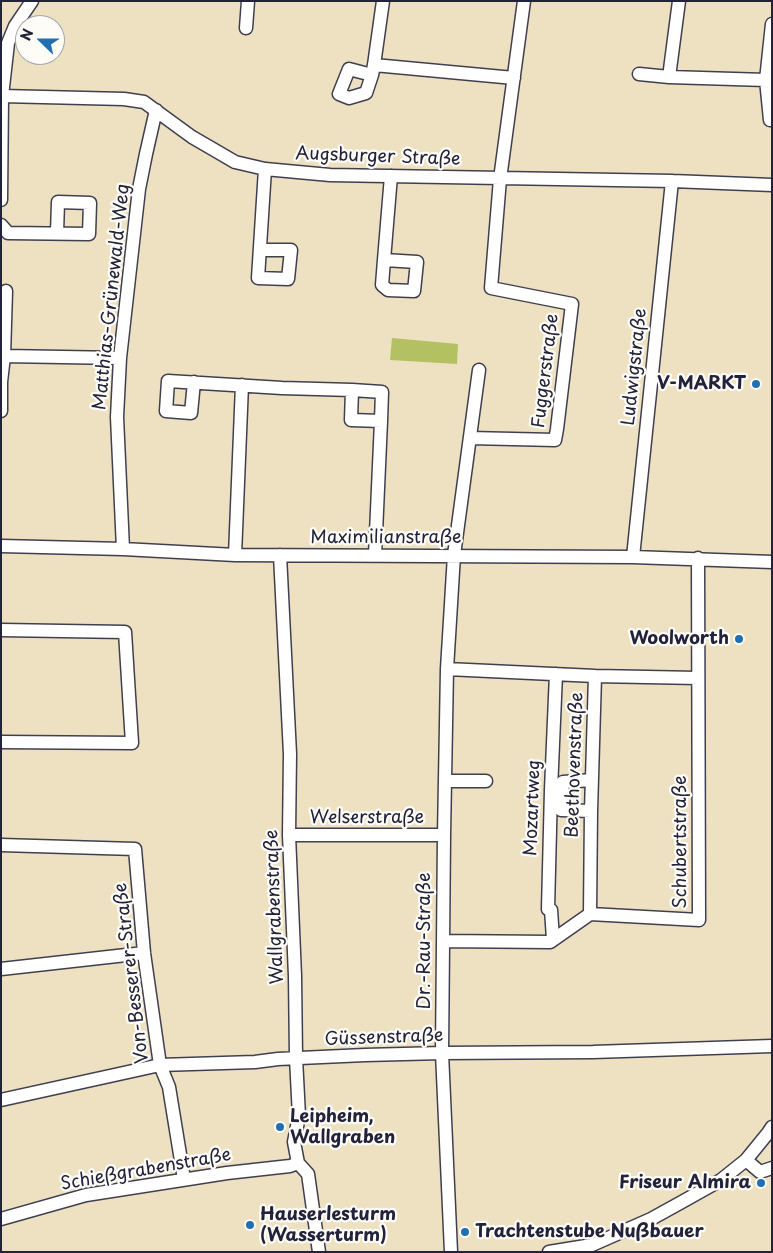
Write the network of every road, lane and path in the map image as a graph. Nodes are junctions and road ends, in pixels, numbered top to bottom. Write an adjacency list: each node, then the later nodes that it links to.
1 (32, 1): 12 (street)
2 (248, 1): 7 (street)
3 (383, 1): 10 (street)
4 (524, 1): 10 (street)
5 (680, 1): 9 (street)
6 (772, 24): 11 (street)
7 (246, 28)
8 (639, 74): 9 (street)
9 (669, 77): 11 (street)
10 (514, 78): 17 (street)
11 (766, 80): 14 (street)
12 (2, 90): 13 (street, Augsburger Straße); 20 (street)
13 (156, 110): 15 (street, Augsburger Straße); 27 (street, Matthias-Grünewald-Weg)
14 (770, 120)
15 (265, 169): 16 (street, Augsburger Straße); 23 (street)
16 (391, 176): 17 (street, Augsburger Straße); 24 (street)
17 (500, 179): 18 (street, Augsburger Straße); 34 (street, Fuggerstraße)
18 (672, 181): 19 (street, Augsburger Straße); 41 (street, Ludwigstraße)
19 (772, 186)
20 (1, 200)
21 (1, 225): 22 (street)
22 (57, 233)
23 (260, 250)
24 (384, 260)
25 (6, 291): 26 (street)
26 (4, 356): 27 (street); 32 (street)
27 (120, 358): 36 (street, Matthias-Grünewald-Weg)
28 (479, 370): 34 (street, Dr.-Rau-Straße)
29 (194, 382): 30 (street)
30 (242, 385): 31 (street); 37 (street)
31 (352, 390): 33 (street); 33 (street)
32 (1, 411)
33 (381, 422): 39 (street)
34 (470, 438): 40 (street, Dr.-Rau-Straße)
35 (1, 546): 36 (street, Maximilianstraße)
36 (123, 549): 37 (street, Maximilianstraße)
37 (235, 555): 38 (street, Maximilianstraße)
38 (280, 555): 39 (street, Maximilianstraße); 54 (street, Wallgrabenstraße)
39 (374, 555): 40 (street, Maximilianstraße)
40 (454, 556): 41 (street, Maximilianstraße); 45 (street, Dr.-Rau-Straße)
41 (633, 557): 42 (street, Maximilianstraße)
42 (698, 558): 43 (street, Maximilianstraße); 48 (street, Schubertstraße)
43 (772, 562)
44 (1, 630): 49 (street)
45 (447, 669): 46 (street, Beethovenstraße); 50 (street, Dr.-Rau-Straße)
46 (556, 674): 47 (street, Beethovenstraße); 58 (street, Mozartweg)
47 (596, 676): 48 (street); 51 (street, Beethovenstraße)
48 (698, 678): 57 (street, Schubertstraße)
49 (1, 742)
50 (445, 780): 52 (street); 55 (street, Dr.-Rau-Straße)
51 (592, 780): 53 (street, Beethovenstraße); 53 (street)
52 (486, 782)
53 (591, 811): 57 (street, Beethovenstraße)
54 (289, 835): 55 (street, Welserstraße); 64 (street, Wallgrabenstraße)
55 (444, 835): 59 (street, Dr.-Rau-Straße)
56 (1, 845): 60 (street, Von-Besserer-Straße)
57 (590, 914): 58 (street)
58 (553, 940): 59 (street)
59 (442, 941): 63 (street, Dr.-Rau-Straße)
60 (144, 953): 61 (street); 65 (street, Von-Besserer-Straße)
61 (1, 969)
62 (772, 1046): 63 (street, Güssenstraße)
63 (442, 1053): 64 (street, Güssenstraße); 74 (street, Dr.-Rau-Straße)
64 (296, 1058): 65 (street, Güssenstraße); 69 (street, Wallgrabenstraße)
65 (160, 1065): 66 (street, Güssenstraße); 71 (street, Von-Besserer-Straße)
66 (1, 1100)
67 (772, 1126): 68 (street)
68 (746, 1160): 70 (street); 75 (street)
69 (298, 1163): 71 (street, Schießgrabenstraße); 73 (street, Wallgrabenstraße)
70 (772, 1168)
71 (184, 1179): 72 (street, Schießgrabenstraße)
72 (1, 1219)
73 (319, 1252)
74 (451, 1252)
75 (549, 1252)

